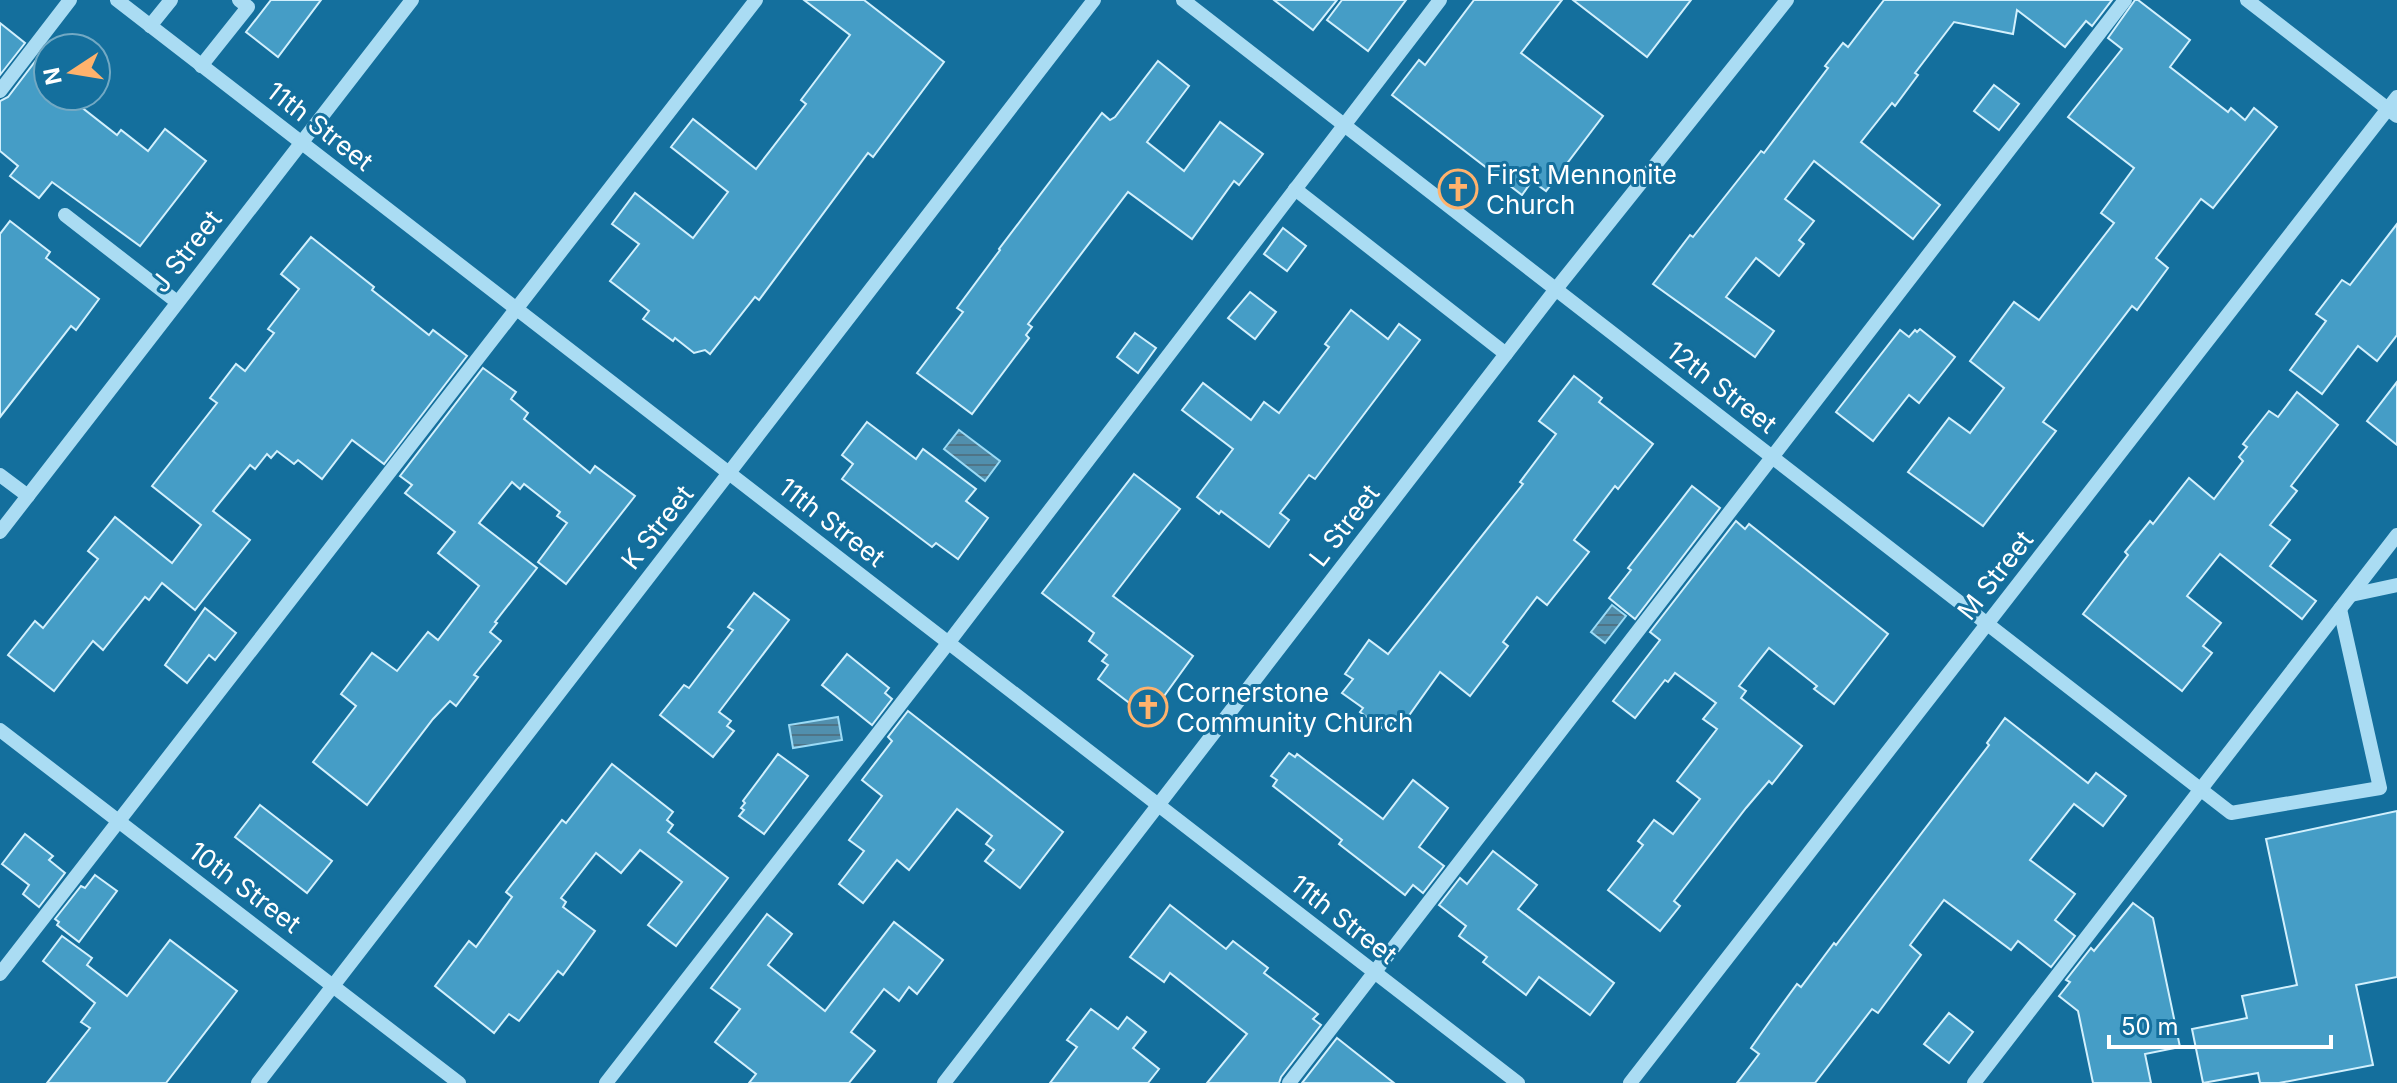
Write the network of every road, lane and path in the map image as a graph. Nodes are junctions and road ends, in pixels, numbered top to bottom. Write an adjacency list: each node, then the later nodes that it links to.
1 (70, 0): 15 (street)
2 (117, 0): 13 (street, 11th Street)
3 (171, 0): 13 (street)
4 (239, 0): 14 (street)
5 (756, 0): 23 (street)
6 (1094, 0): 26 (street, K Street)
7 (1183, 0): 17 (street, 12th Street)
8 (1440, 0): 17 (street)
9 (1787, 0): 21 (street, L Street)
10 (2125, 0): 25 (street)
11 (2247, 0): 16 (street)
12 (404, 3): 18 (street, J Street)
13 (150, 26): 14 (street, 11th Street)
14 (201, 66): 18 (street, 11th Street)
15 (0, 91)
16 (2394, 107): 34 (street, M Street)
17 (1344, 124): 19 (street); 21 (street, 12th Street)
18 (301, 141): 22 (street, J Street); 23 (street, 11th Street)
19 (1295, 189): 24 (street); 35 (street)
20 (65, 215): 22 (street)
21 (1556, 289): 24 (street, L Street); 25 (street, 12th Street)
22 (177, 302): 28 (street, J Street)
23 (516, 309): 26 (street, 11th Street); 39 (street)
24 (1506, 354): 38 (street, L Street)
25 (1773, 457): 34 (street, 12th Street); 40 (street)
26 (729, 473): 35 (street, 11th Street); 42 (street, K Street)
27 (0, 475): 28 (street)
28 (28, 496): 29 (street, J Street)
29 (0, 532)
30 (2397, 535): 32 (street)
31 (2397, 585): 32 (street)
32 (2351, 595): 33 (street)
33 (2340, 609): 37 (street); 37 (street, 12th Street)
34 (1987, 624): 37 (street, 12th Street); 49 (street, M Street)
35 (949, 642): 38 (street, 11th Street); 45 (street)
36 (0, 730): 39 (street, 10th Street)
37 (2201, 790): 50 (street)
38 (1158, 806): 40 (street, 11th Street); 46 (street, L Street)
39 (118, 820): 41 (street); 42 (street, 10th Street)
40 (1374, 973): 47 (street); 48 (street, 11th Street)
41 (0, 974)
42 (333, 984): 43 (street, K Street); 44 (street, 10th Street)
43 (258, 1083)
44 (459, 1083)
45 (606, 1083)
46 (944, 1083)
47 (1289, 1083)
48 (1518, 1083)
49 (1630, 1083)
50 (1974, 1083)

